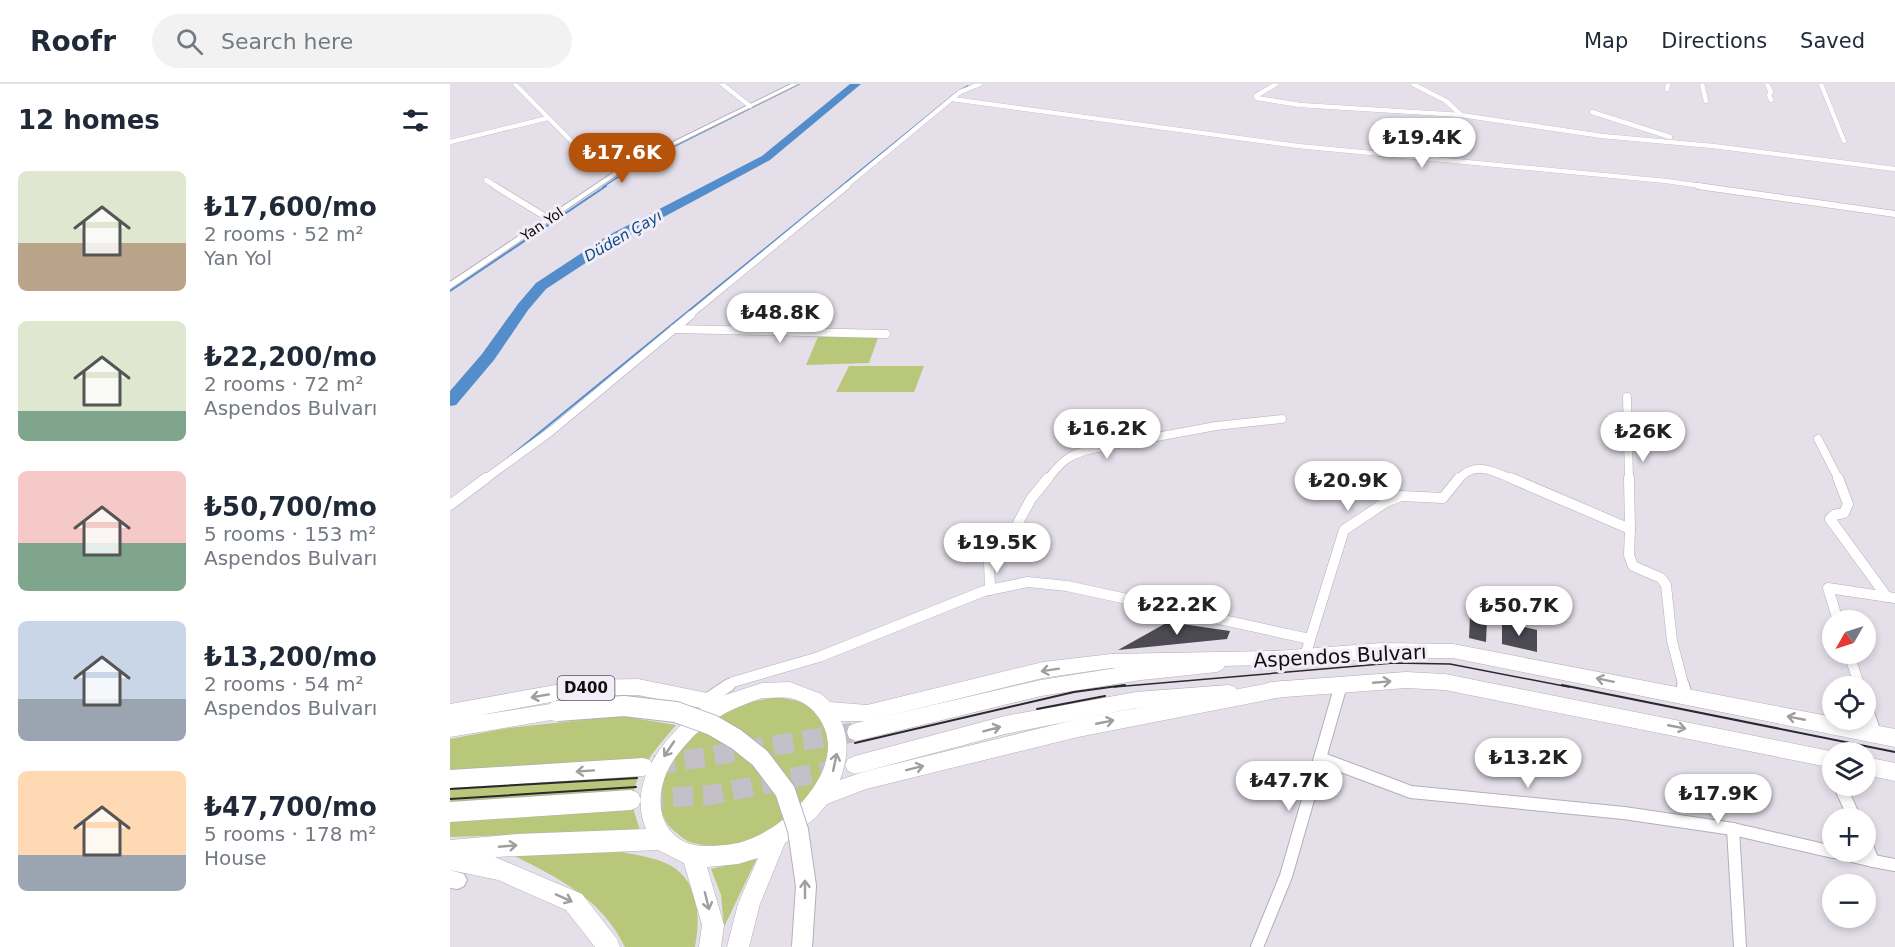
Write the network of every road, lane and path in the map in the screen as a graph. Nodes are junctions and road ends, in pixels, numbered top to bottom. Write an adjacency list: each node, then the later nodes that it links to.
1 (515, 84): 17 (street)
2 (722, 84): 14 (street)
3 (795, 84): 14 (street, Yan Yol)
4 (980, 84): 11 (street)
5 (1413, 84): 16 (street)
6 (1702, 84): 13 (street)
7 (1767, 84): 12 (street)
8 (1821, 84): 18 (street)
9 (1266, 85): 10 (street)
10 (1275, 85): 16 (street)
11 (952, 99): 24 (street); 27 (street)
12 (1771, 100)
13 (1706, 101)
14 (750, 106): 21 (street, Yan Yol)
15 (1592, 112): 20 (street)
16 (1461, 115): 20 (street)
17 (548, 118): 19 (street); 21 (street)
18 (1845, 141)
19 (450, 142)
20 (1687, 143): 22 (street)
21 (622, 169): 25 (street, Yan Yol)
22 (1895, 169)
23 (486, 180): 25 (street)
24 (1895, 214)
25 (549, 219): 26 (street, Yan Yol)
26 (450, 286)
27 (674, 329): 28 (street); 32 (street)
28 (886, 334)
29 (1627, 397): 33 (street)
30 (1282, 419): 34 (street)
31 (1818, 439): 35 (street)
32 (450, 505)
33 (1630, 530): 37 (street); 41 (street)
34 (990, 590): 37 (street); 42 (street)
35 (1891, 598): 36 (street)
36 (1835, 610)
37 (1307, 647): 38 (main road, Aspendos Bulvarı); 41 (main road, Aspendos Bulvarı, one-way to 37)
38 (1276, 658): 43 (main road, one-way to 43); 47 (main road, Aspendos Bulvarı)
39 (1341, 685): 40 (main road, Aspendos Bulvarı); 50 (street); 51 (main road, Aspendos Bulvarı, one-way to 51)
40 (1282, 689): 52 (main road, Aspendos Bulvarı, one-way to 40); 57 (main road, one-way to 40)
41 (1686, 696): 48 (main road, Aspendos Bulvarı, one-way to 41)
42 (714, 703): 43 (main road); 44 (main road, D400, one-way to 44); 62 (main road, one-way to 62)
43 (824, 709): 57 (main road, one-way to 43)
44 (450, 712)
45 (450, 728): 72 (main road, one-way to 45, bridge)
46 (1874, 730): 48 (street)
47 (856, 732)
48 (1875, 734): 49 (main road, Aspendos Bulvarı)
49 (1895, 738)
50 (1320, 758): 60 (street); 73 (street)
51 (1822, 760)
52 (855, 765)
53 (643, 767): 56 (main road, one-way to 56)
54 (1876, 768): 55 (main road)
55 (1895, 772)
56 (450, 779)
57 (820, 797): 61 (main road)
58 (631, 800): 59 (main road)
59 (450, 812)
60 (1733, 829): 63 (street); 74 (street)
61 (778, 835): 65 (main road); 71 (main road)
62 (663, 839): 64 (main road, one-way to 62); 65 (main road)
63 (1822, 849)
64 (450, 851)
65 (693, 856): 70 (main road, one-way to 70)
66 (450, 859): 69 (main road, one-way to 69)
67 (1876, 862): 68 (street)
68 (1895, 865)
69 (609, 947)
70 (710, 947)
71 (738, 947)
72 (802, 947)
73 (1257, 947)
74 (1740, 947)

